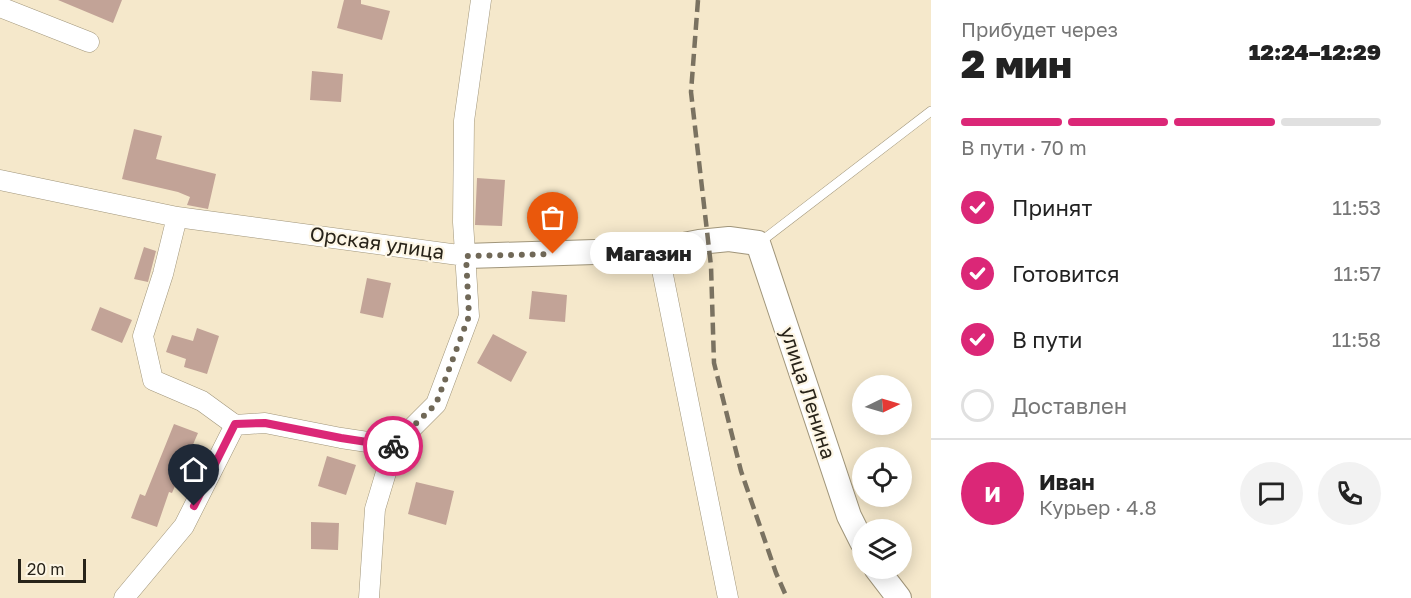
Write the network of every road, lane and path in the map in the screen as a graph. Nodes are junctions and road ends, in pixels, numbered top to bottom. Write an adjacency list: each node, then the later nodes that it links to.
1 (481, 0): 9 (street)
2 (0, 7): 3 (street)
3 (89, 42)
4 (931, 111): 7 (lane)
5 (0, 180): 6 (street, Орская улица)
6 (177, 217): 9 (street, Орская улица); 10 (street)
7 (758, 243): 8 (street, Орская улица); 12 (street, улица Ленина)
8 (658, 250): 9 (street, Орская улица); 16 (street)
9 (466, 256): 11 (street)
10 (235, 424): 11 (street); 14 (street)
11 (394, 446): 15 (street)
12 (852, 522)
13 (884, 579): 17 (street)
14 (124, 598)
15 (369, 598)
16 (728, 598)
17 (899, 598)

